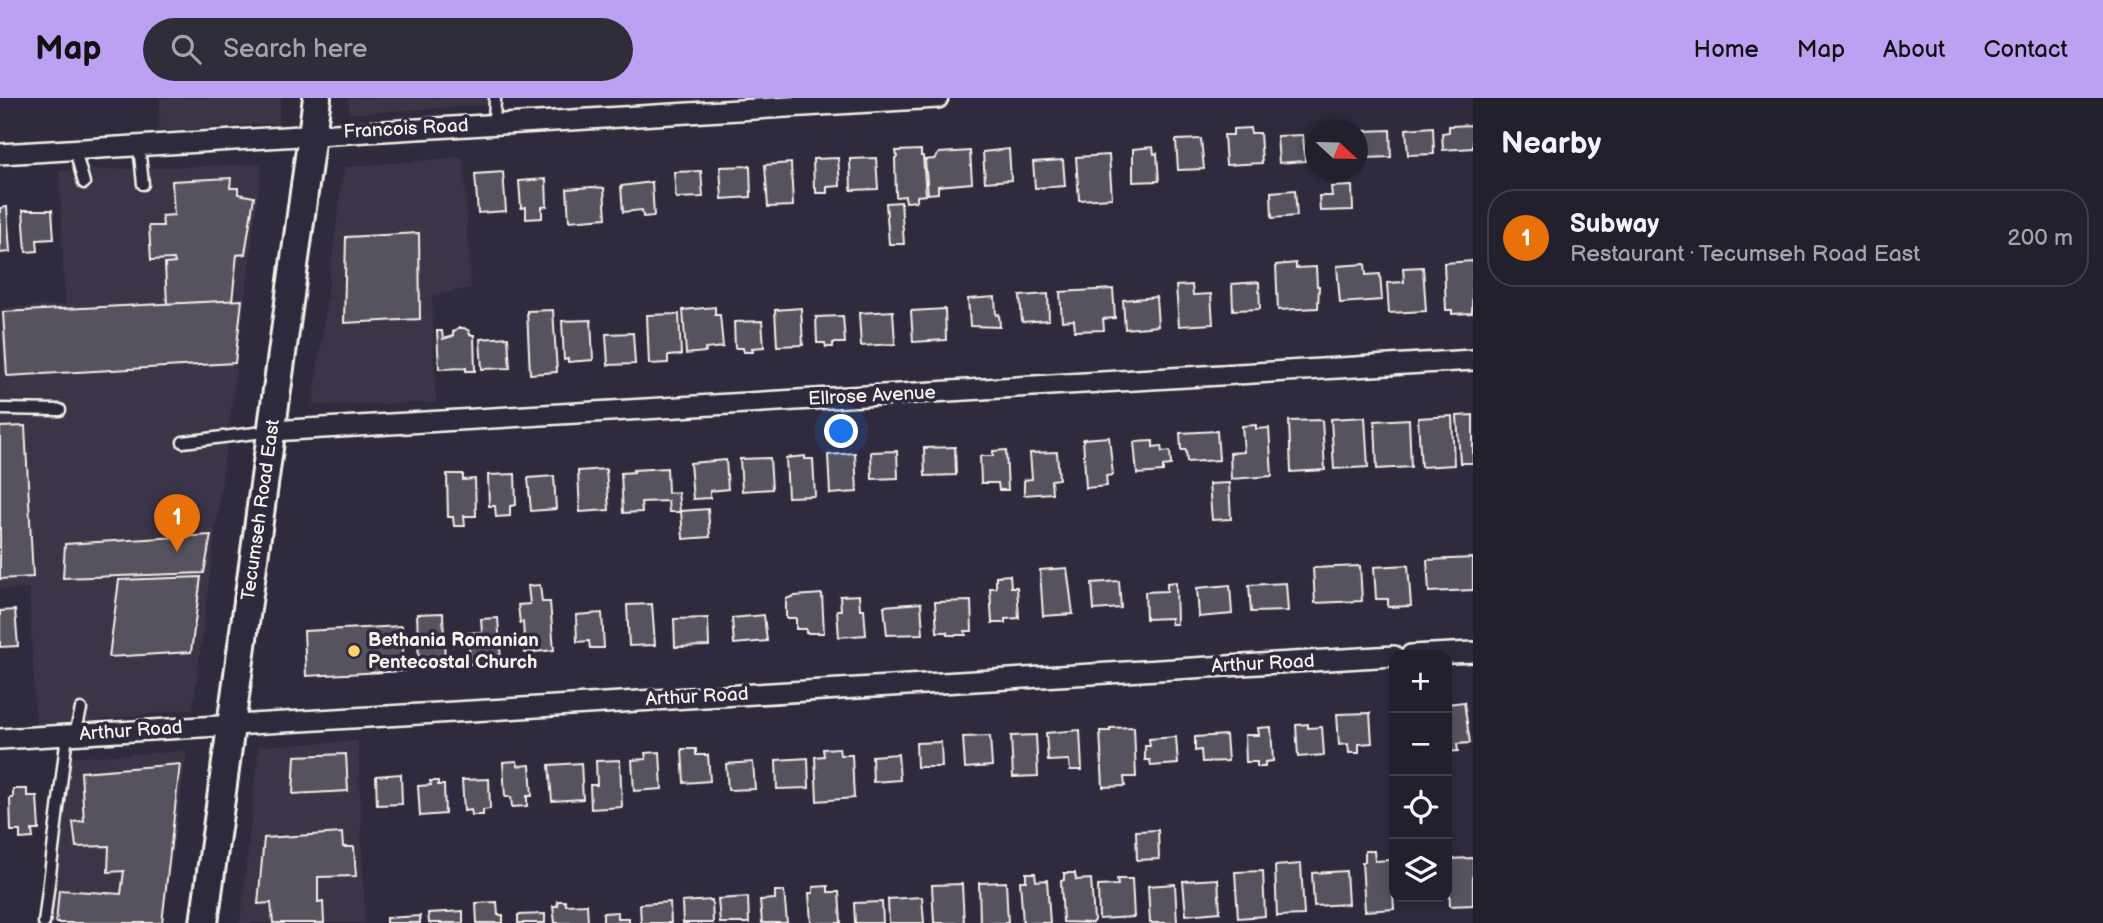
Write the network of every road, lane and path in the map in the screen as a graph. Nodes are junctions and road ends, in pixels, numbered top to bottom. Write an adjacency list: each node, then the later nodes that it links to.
1 (317, 98): 5 (main road, Tecumseh Road East)
2 (495, 98): 4 (lane)
3 (938, 98): 4 (street, Francois Road)
4 (494, 124): 5 (street, Francois Road)
5 (313, 134): 6 (street, Francois Road); 14 (main road, Tecumseh Road East)
6 (139, 146): 7 (street, Francois Road); 10 (lane)
7 (75, 150): 8 (street, Francois Road); 9 (lane)
8 (0, 154)
9 (83, 183)
10 (142, 184)
11 (1473, 360): 14 (street, Ellrose Avenue)
12 (0, 409): 13 (lane)
13 (60, 410)
14 (272, 431): 15 (lane); 20 (main road, Tecumseh Road East)
15 (183, 442)
16 (1473, 652): 17 (street)
17 (1452, 653)
18 (1389, 656): 20 (street, Arthur Road)
19 (82, 709): 21 (lane)
20 (231, 725): 21 (street, Arthur Road); 24 (main road, Tecumseh Road East)
21 (71, 734): 22 (street, Arthur Road); 23 (lane)
22 (0, 739)
23 (44, 923)
24 (204, 923)

